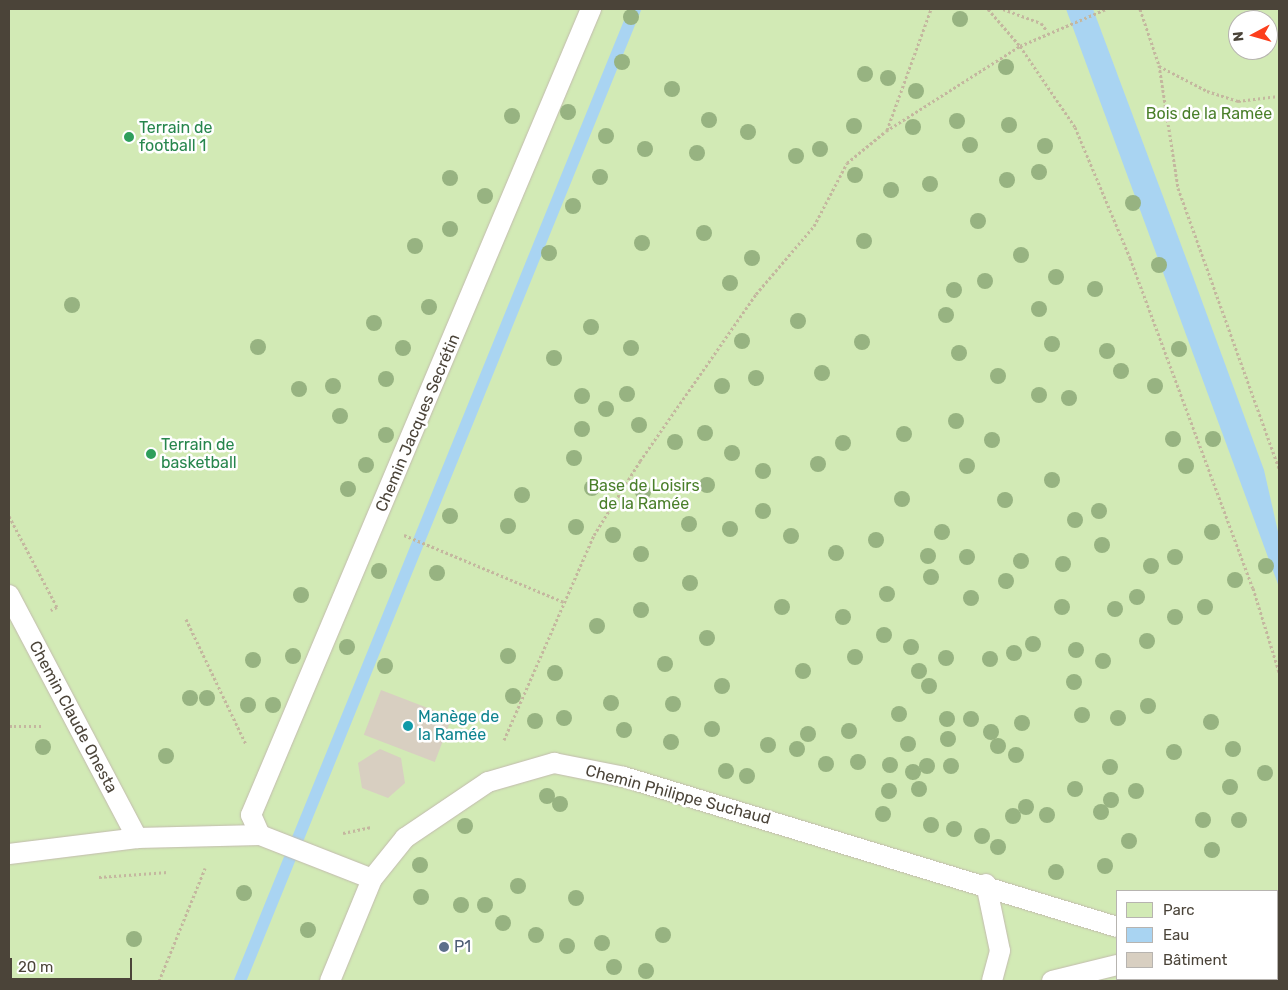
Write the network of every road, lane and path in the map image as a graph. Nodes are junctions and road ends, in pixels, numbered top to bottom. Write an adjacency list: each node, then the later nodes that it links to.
1 (591, 9): 19 (lane, Chemin Jacques Secrétin)
2 (930, 9): 11 (path)
3 (988, 9): 8 (path)
4 (1003, 9): 7 (path)
5 (1106, 9): 7 (path)
6 (1140, 9): 9 (path)
7 (1047, 31): 8 (path)
8 (1020, 46): 11 (path); 17 (path)
9 (1159, 66): 10 (path); 12 (path)
10 (1279, 96)
11 (886, 131): 15 (path)
12 (1279, 469)
13 (412, 539): 15 (path)
14 (9, 595): 21 (lane, Chemin Claude Onesta)
15 (564, 602): 18 (path)
16 (186, 619): 19 (path)
17 (1279, 672)
18 (504, 740)
19 (268, 781): 22 (lane, Chemin Jacques Secrétin)
20 (212, 835): 21 (lane); 22 (lane); 24 (path)
21 (137, 838): 23 (lane)
22 (267, 839): 29 (lane)
23 (9, 854)
24 (205, 868): 25 (path); 26 (path); 33 (path)
25 (214, 868)
26 (195, 869)
27 (176, 871): 28 (path)
28 (91, 878)
29 (372, 879): 30 (lane, Chemin Philippe Suchaud); 34 (lane, Chemin Philippe Suchaud)
30 (986, 884): 31 (lane, Chemin Philippe Suchaud); 35 (lane)
31 (1116, 927)
32 (1116, 965): 36 (lane)
33 (159, 981)
34 (330, 981)
35 (992, 981)
36 (1052, 981)

